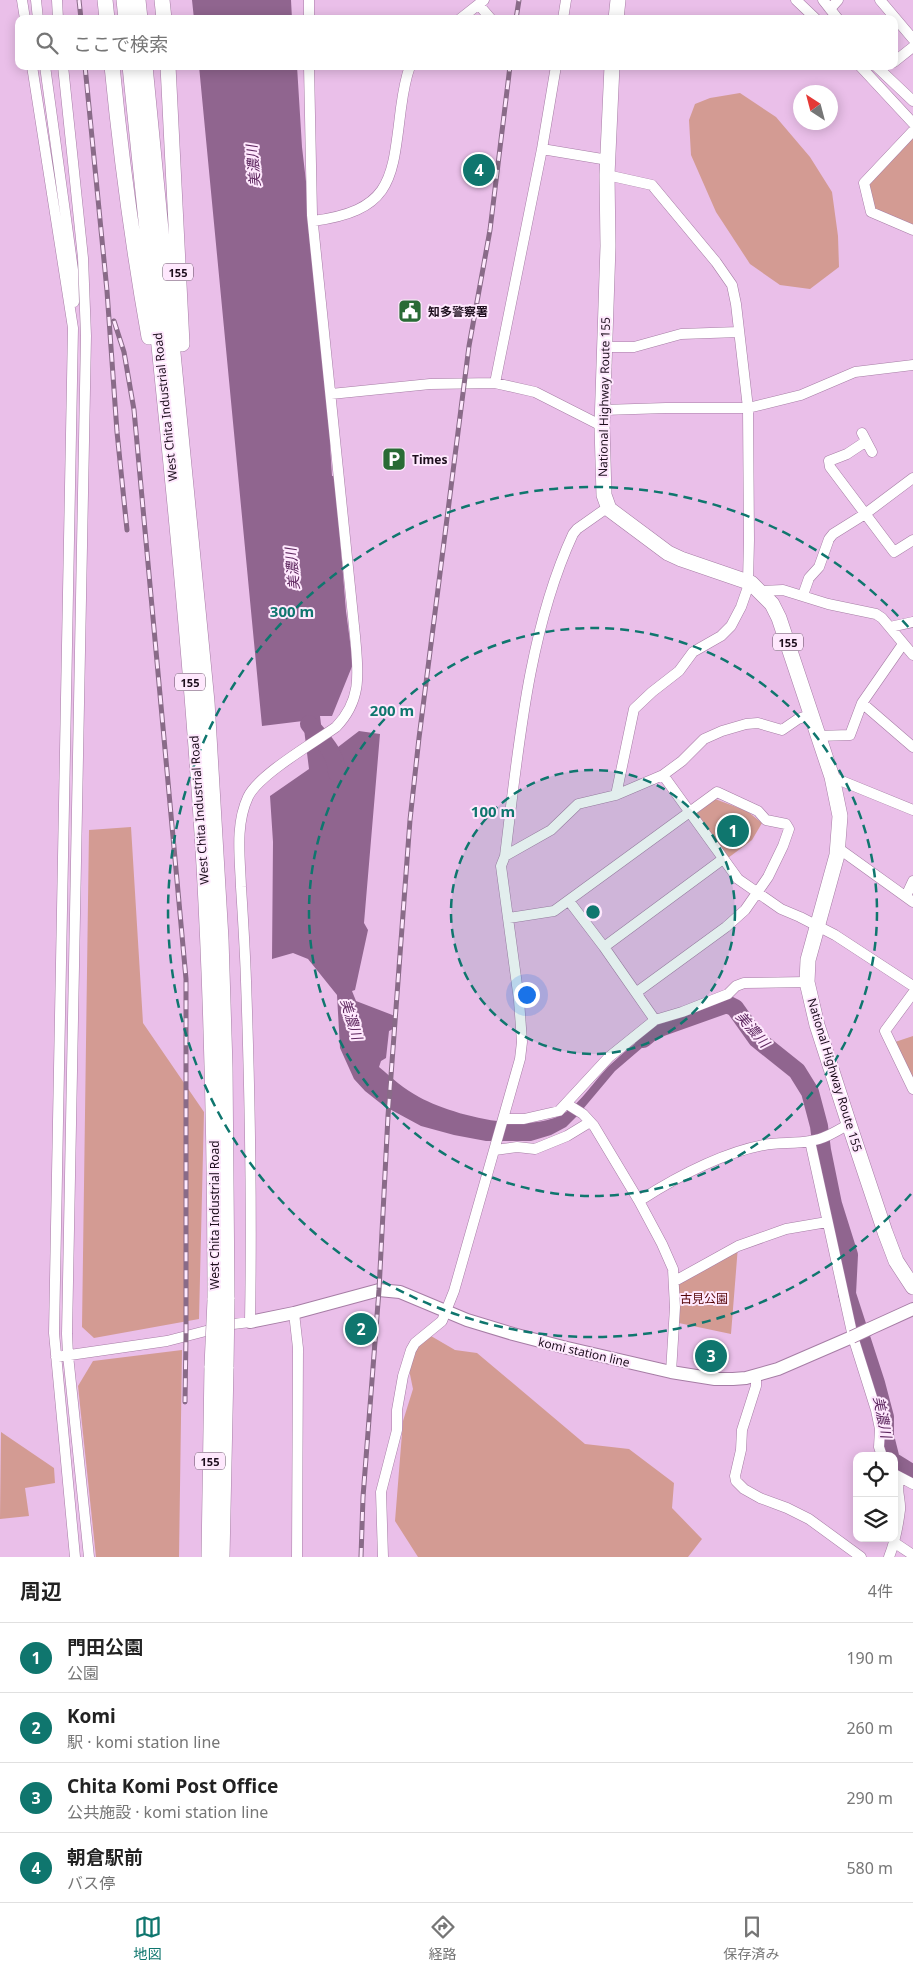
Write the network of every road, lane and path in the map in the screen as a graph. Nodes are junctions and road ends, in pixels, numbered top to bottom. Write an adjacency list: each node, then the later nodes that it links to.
1 (22, 0): 18 (street)
2 (36, 0): 19 (street)
3 (41, 0): 20 (street)
4 (56, 0): 21 (street)
5 (105, 0): 22 (highway)
6 (124, 0): 23 (highway)
7 (138, 0): 24 (highway)
8 (162, 0): 25 (highway)
9 (309, 0): 26 (street)
10 (566, 0): 29 (street)
11 (618, 0): 30 (highway)
12 (796, 0): 31 (street)
13 (822, 0): 17 (street)
14 (838, 0): 17 (street)
15 (880, 0): 33 (street)
16 (481, 3): 27 (street); 28 (street)
17 (830, 10): 32 (street)
18 (24, 15)
19 (38, 15)
20 (43, 15)
21 (58, 15)
22 (107, 15)
23 (126, 15)
24 (140, 15)
25 (164, 15)
26 (309, 15)
27 (465, 15)
28 (488, 15)
29 (564, 15)
30 (616, 15)
31 (812, 15)
32 (834, 15)
33 (893, 15)
34 (898, 21): 35 (street)
35 (913, 39)
36 (913, 47): 37 (street)
37 (898, 59)
38 (33, 70): 60 (street)
39 (46, 70): 56 (street)
40 (50, 70): 56 (street)
41 (63, 70): 59 (street)
42 (112, 70): 68 (highway, 155)
43 (130, 70): 68 (highway, West Chita Industrial Road / 155)
44 (145, 70): 71 (highway, West Chita Industrial Road / 155)
45 (168, 70): 71 (highway, 155)
46 (309, 70): 57 (street)
47 (409, 70): 57 (street)
48 (555, 70): 54 (street)
49 (612, 70): 55 (highway, National Highway Route 155)
50 (879, 71): 51 (street); 52 (street)
51 (913, 101)
52 (913, 123)
53 (913, 132): 58 (street)
54 (542, 149): 55 (street); 64 (street)
55 (608, 168): 61 (street); 62 (highway, National Highway Route 155)
56 (66, 201): 59 (street); 60 (street)
57 (313, 221): 65 (street)
58 (913, 230)
59 (85, 302): 123 (street)
60 (73, 328): 124 (street)
61 (739, 332): 62 (street); 66 (street)
62 (605, 347): 67 (highway, National Highway Route 155)
63 (913, 365): 66 (street)
64 (495, 383): 65 (street); 69 (street)
65 (331, 394): 121 (street)
66 (748, 408): 67 (street); 76 (street)
67 (603, 410): 69 (highway, National Highway Route 155)
68 (166, 413): 117 (highway, West Chita Industrial Road / 155)
69 (602, 426): 73 (highway, National Highway Route 155)
70 (872, 452): 74 (street)
71 (186, 475): 117 (highway, West Chita Industrial Road / 155)
72 (913, 478): 74 (street)
73 (609, 508): 76 (highway); 92 (street)
74 (864, 514): 75 (street); 77 (street)
75 (913, 540)
76 (752, 586): 77 (street); 83 (highway, National Highway Route 155 / 155); 88 (street)
77 (803, 595): 79 (street)
78 (913, 622): 79 (street)
79 (890, 627): 80 (street)
80 (903, 644): 81 (street); 82 (street)
81 (913, 655)
82 (862, 703): 84 (street); 85 (street)
83 (810, 715): 84 (highway, National Highway Route 155 / 155); 86 (street)
84 (817, 736): 87 (highway, National Highway Route 155 / 155)
85 (913, 747)
86 (663, 775): 88 (street); 90 (street)
87 (832, 777): 89 (street); 91 (highway, National Highway Route 155 / 155)
88 (616, 795): 92 (street)
89 (913, 810)
90 (689, 812): 93 (street); 95 (street); 97 (street)
91 (838, 848): 96 (street); 99 (highway, National Highway Route 155 / 155)
92 (505, 856): 98 (street)
93 (723, 859): 95 (street); 100 (street)
94 (913, 881): 96 (street)
95 (758, 893): 99 (street); 103 (street)
96 (909, 899)
97 (568, 901): 98 (street); 100 (street)
98 (508, 918): 109 (street)
99 (817, 926): 101 (highway, National Highway Route 155 / 155); 102 (street)
100 (604, 947): 103 (street)
101 (807, 982): 105 (street); 110 (highway, National Highway Route 155 / 155)
102 (913, 986)
103 (637, 992): 105 (street)
104 (913, 993): 106 (street)
105 (655, 1020): 107 (street)
106 (913, 1089)
107 (568, 1105): 108 (street); 109 (street)
108 (587, 1118): 112 (street); 113 (street)
109 (503, 1119): 112 (street)
110 (848, 1124): 111 (street); 116 (highway, National Highway Route 155 / 155)
111 (811, 1141): 113 (street); 114 (street)
112 (495, 1150): 119 (street)
113 (639, 1201): 115 (street)
114 (827, 1222): 115 (street); 122 (street)
115 (675, 1280): 126 (street)
116 (913, 1287)
117 (221, 1300): 125 (highway, West Chita Industrial Road / 155, bridge)
118 (913, 1309): 122 (main road, komi station line, bridge)
119 (446, 1310): 120 (main road, komi station line); 126 (main road, komi station line); 139 (street)
120 (294, 1313): 121 (main road, komi station line); 138 (street)
121 (250, 1322): 123 (street)
122 (852, 1337): 127 (main road, komi station line); 128 (street)
123 (68, 1355): 124 (street); 135 (street)
124 (56, 1357): 134 (street)
125 (219, 1366): 136 (highway, West Chita Industrial Road / 155); 137 (highway, West Chita Industrial Road / 155)
126 (670, 1372): 127 (main road, komi station line)
127 (756, 1376): 140 (street)
128 (881, 1452)
129 (898, 1476): 130 (street)
130 (913, 1484)
131 (898, 1494): 132 (street)
132 (895, 1543): 133 (street); 141 (street)
133 (913, 1555)
134 (75, 1557)
135 (89, 1557)
136 (209, 1557)
137 (222, 1557)
138 (297, 1557)
139 (383, 1557)
140 (861, 1557)
141 (889, 1557)

